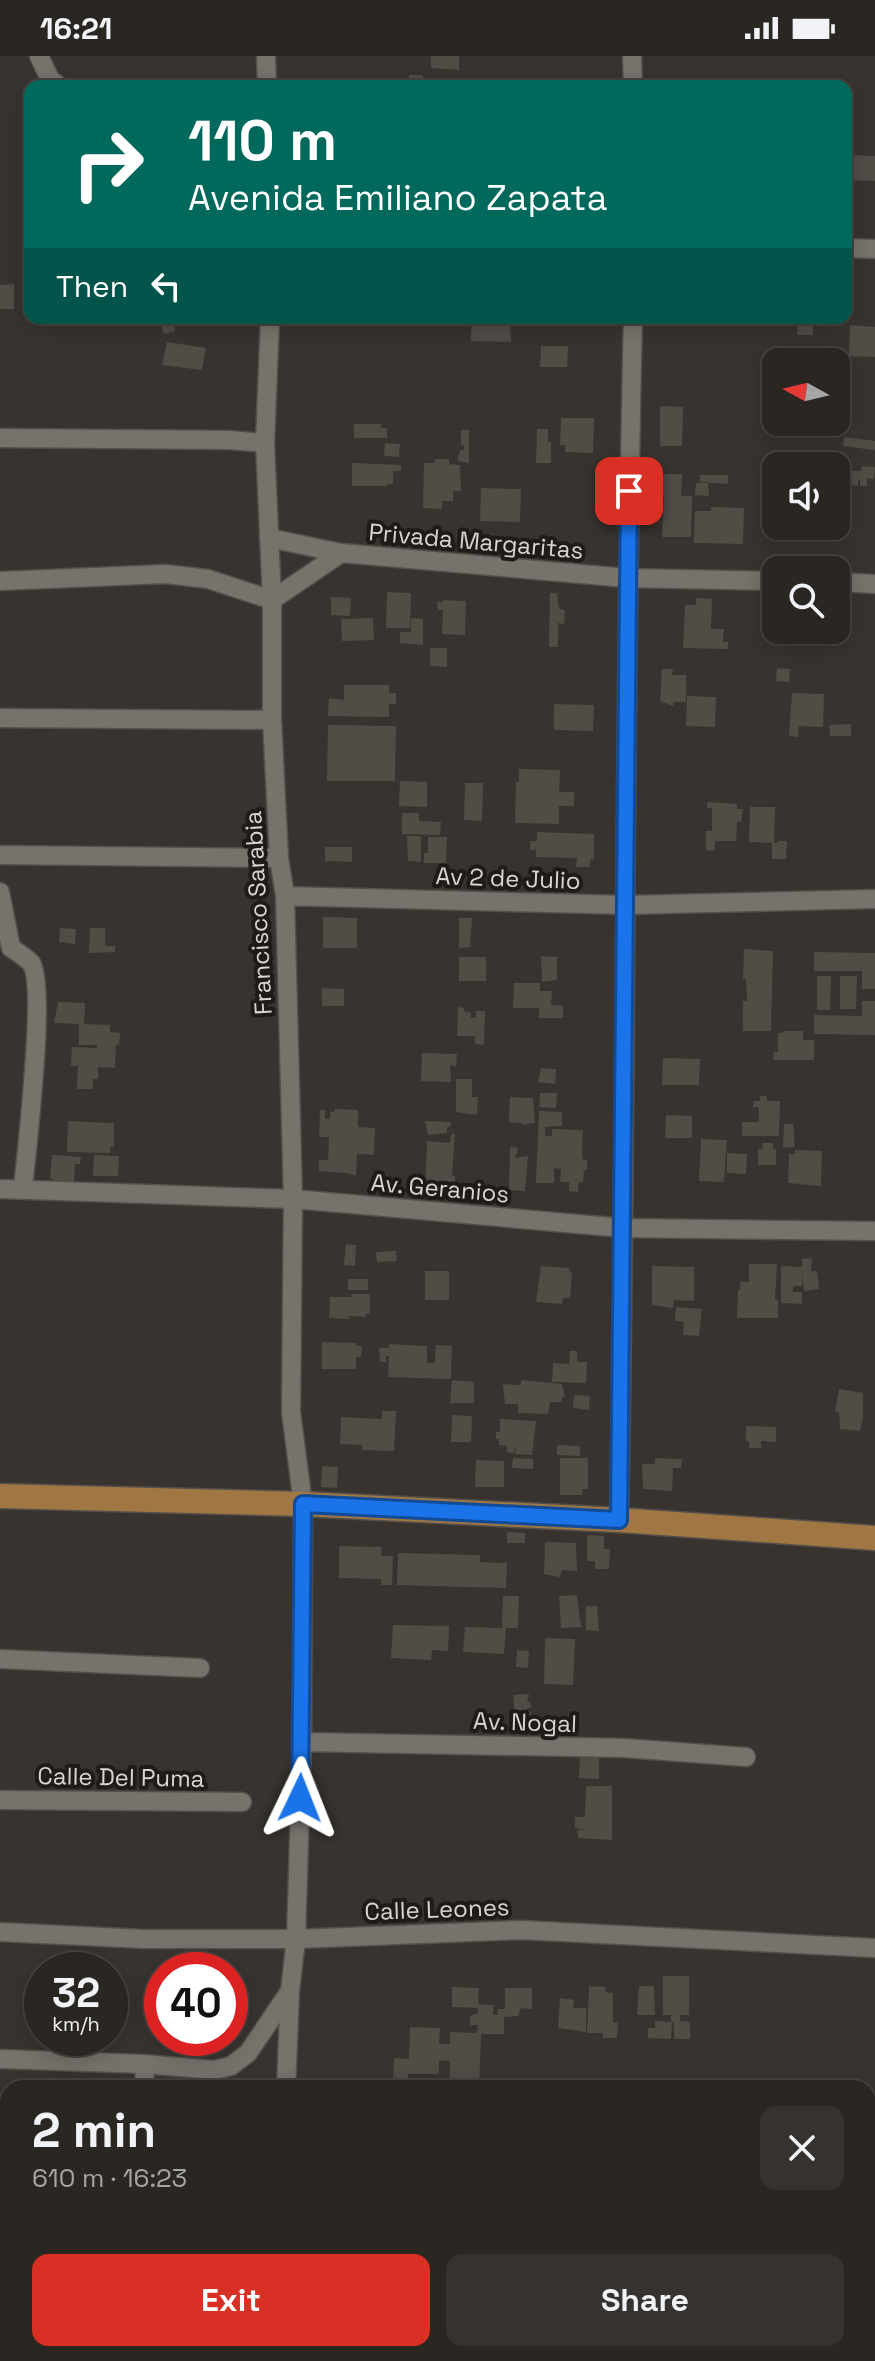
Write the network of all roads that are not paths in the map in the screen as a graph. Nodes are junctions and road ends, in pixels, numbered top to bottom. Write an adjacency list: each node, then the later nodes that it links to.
1 (39, 56): 3 (street)
2 (632, 56): 4 (street)
3 (51, 80)
4 (633, 80)
5 (852, 248): 6 (street)
6 (875, 249)
7 (270, 324): 10 (street, Francisco Sarabia)
8 (633, 324): 13 (street)
9 (0, 438): 10 (street)
10 (265, 443): 11 (street, Francisco Sarabia)
11 (269, 538): 12 (street, Privada Margaritas); 18 (street, Francisco Sarabia)
12 (341, 553): 13 (street, Privada Margaritas); 18 (street)
13 (627, 578): 15 (street, Privada Margaritas); 26 (street)
14 (0, 581): 18 (street)
15 (762, 581)
16 (850, 583): 17 (street)
17 (875, 584)
18 (272, 600): 20 (street, Francisco Sarabia)
19 (0, 718): 20 (street)
20 (272, 720): 22 (street, Francisco Sarabia)
21 (0, 855): 22 (street)
22 (279, 858): 24 (street, Francisco Sarabia)
23 (0, 892): 28 (street)
24 (285, 896): 26 (street, Av 2 de Julio); 29 (street, Francisco Sarabia)
25 (875, 899): 26 (street, Av 2 de Julio)
26 (626, 905): 30 (street)
27 (0, 1189): 28 (street, Av. Geranios)
28 (23, 1189): 29 (street, Av. Geranios)
29 (293, 1199): 30 (street, Av. Geranios); 33 (street, Francisco Sarabia)
30 (623, 1228): 31 (street, Av. Geranios); 34 (street)
31 (875, 1231)
32 (0, 1496): 33 (main road)
33 (303, 1504): 34 (main road); 38 (street, Francisco Sarabia)
34 (619, 1520): 35 (main road)
35 (875, 1538)
36 (0, 1659): 37 (street)
37 (200, 1668)
38 (302, 1742): 39 (street, Av. Nogal); 43 (street, Francisco Sarabia)
39 (746, 1757)
40 (0, 1800): 41 (street, Calle Del Puma)
41 (242, 1802)
42 (0, 1932): 43 (street, Calle Leones)
43 (296, 1939): 44 (street, Calle Leones); 45 (street, Francisco Sarabia)
44 (875, 1948)
45 (290, 1991): 47 (street); 49 (street, Francisco Sarabia)
46 (0, 2059): 47 (street)
47 (144, 2064): 48 (street)
48 (145, 2080)
49 (286, 2080)

